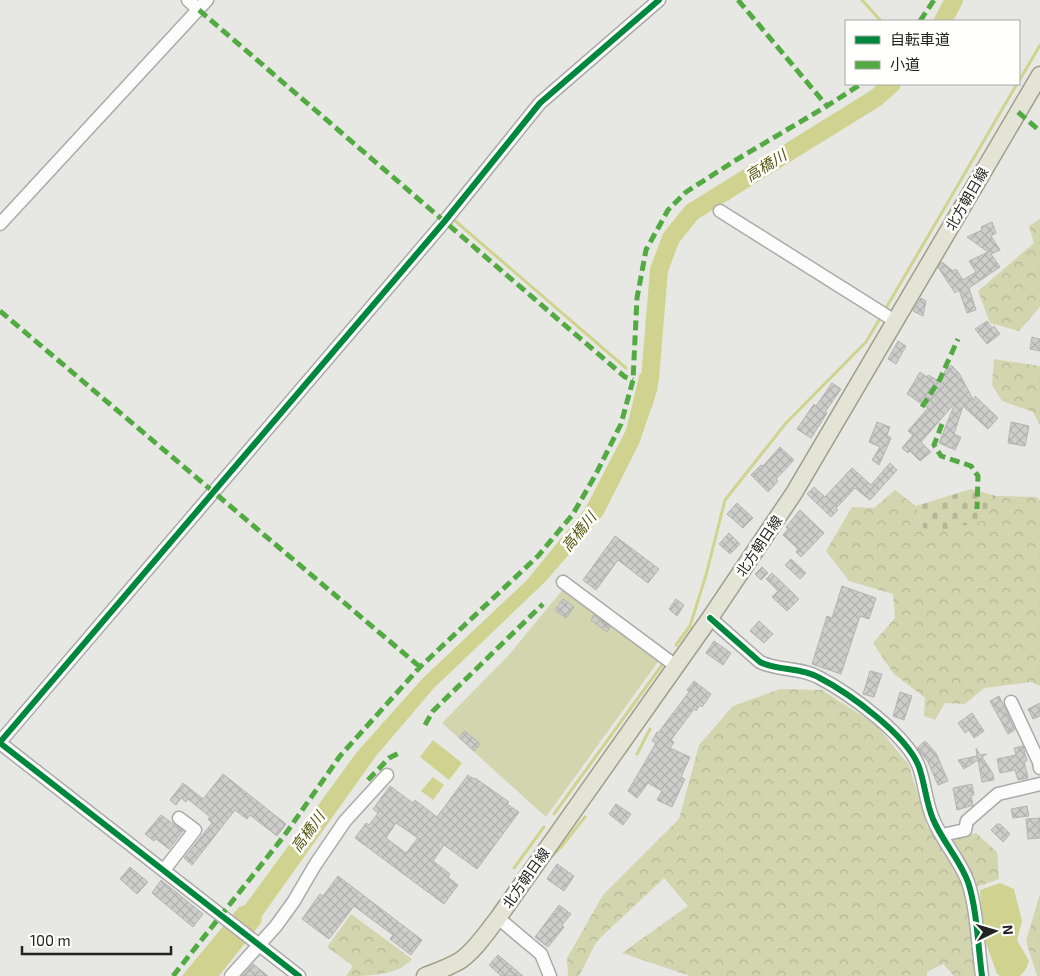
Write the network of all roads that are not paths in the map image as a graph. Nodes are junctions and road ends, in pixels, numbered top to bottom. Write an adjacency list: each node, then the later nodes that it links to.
1 (188, 0): 3 (street)
2 (659, 0): 12 (street)
3 (203, 5): 6 (street)
4 (1040, 75): 7 (main road, 北方朝日線)
5 (720, 211): 7 (street)
6 (0, 224)
7 (895, 321): 9 (main road, 北方朝日線)
8 (563, 582): 10 (street)
9 (710, 618): 10 (main road, 北方朝日線); 17 (street)
10 (676, 666): 19 (main road, 北方朝日線)
11 (1011, 702): 13 (street)
12 (0, 743): 18 (street)
13 (1040, 768)
14 (387, 775): 20 (street)
15 (1040, 784): 17 (street)
16 (179, 818): 18 (street)
17 (942, 835): 26 (street)
18 (164, 870): 20 (street)
19 (498, 918): 21 (main road, 北方朝日線); 25 (street)
20 (257, 942): 22 (street); 23 (street)
21 (448, 972): 24 (main road, 北方朝日線)
22 (231, 976)
23 (300, 976)
24 (425, 976)
25 (550, 976)
26 (982, 976)

